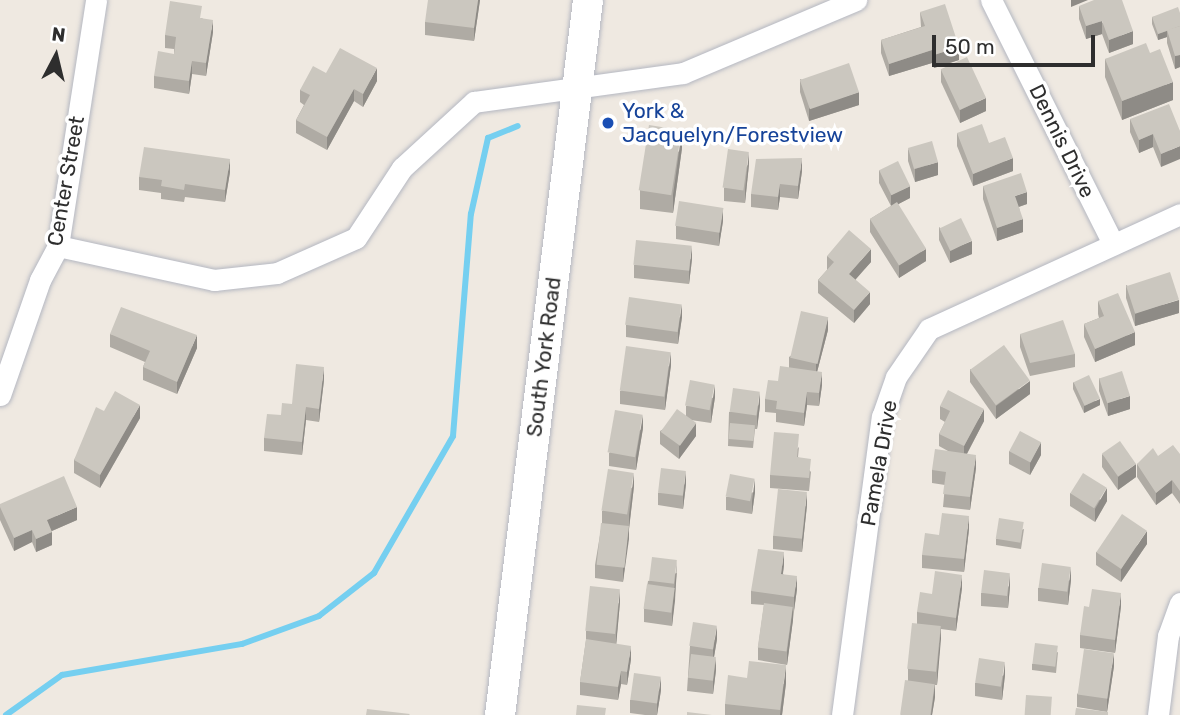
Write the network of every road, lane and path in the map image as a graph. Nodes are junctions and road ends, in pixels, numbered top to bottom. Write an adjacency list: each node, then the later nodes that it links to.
1 (96, 0): 8 (street, Center Street)
2 (588, 0): 5 (main road, South York Road)
3 (856, 0): 5 (street)
4 (991, 0): 7 (street, Dennis Drive)
5 (577, 85): 8 (street); 11 (main road, South York Road)
6 (1180, 214): 7 (street, Pamela Drive)
7 (1113, 244): 12 (street, Pamela Drive)
8 (58, 246): 9 (street, Center Street)
9 (0, 395)
10 (1180, 603): 13 (street)
11 (500, 715)
12 (842, 715)
13 (1158, 715)

